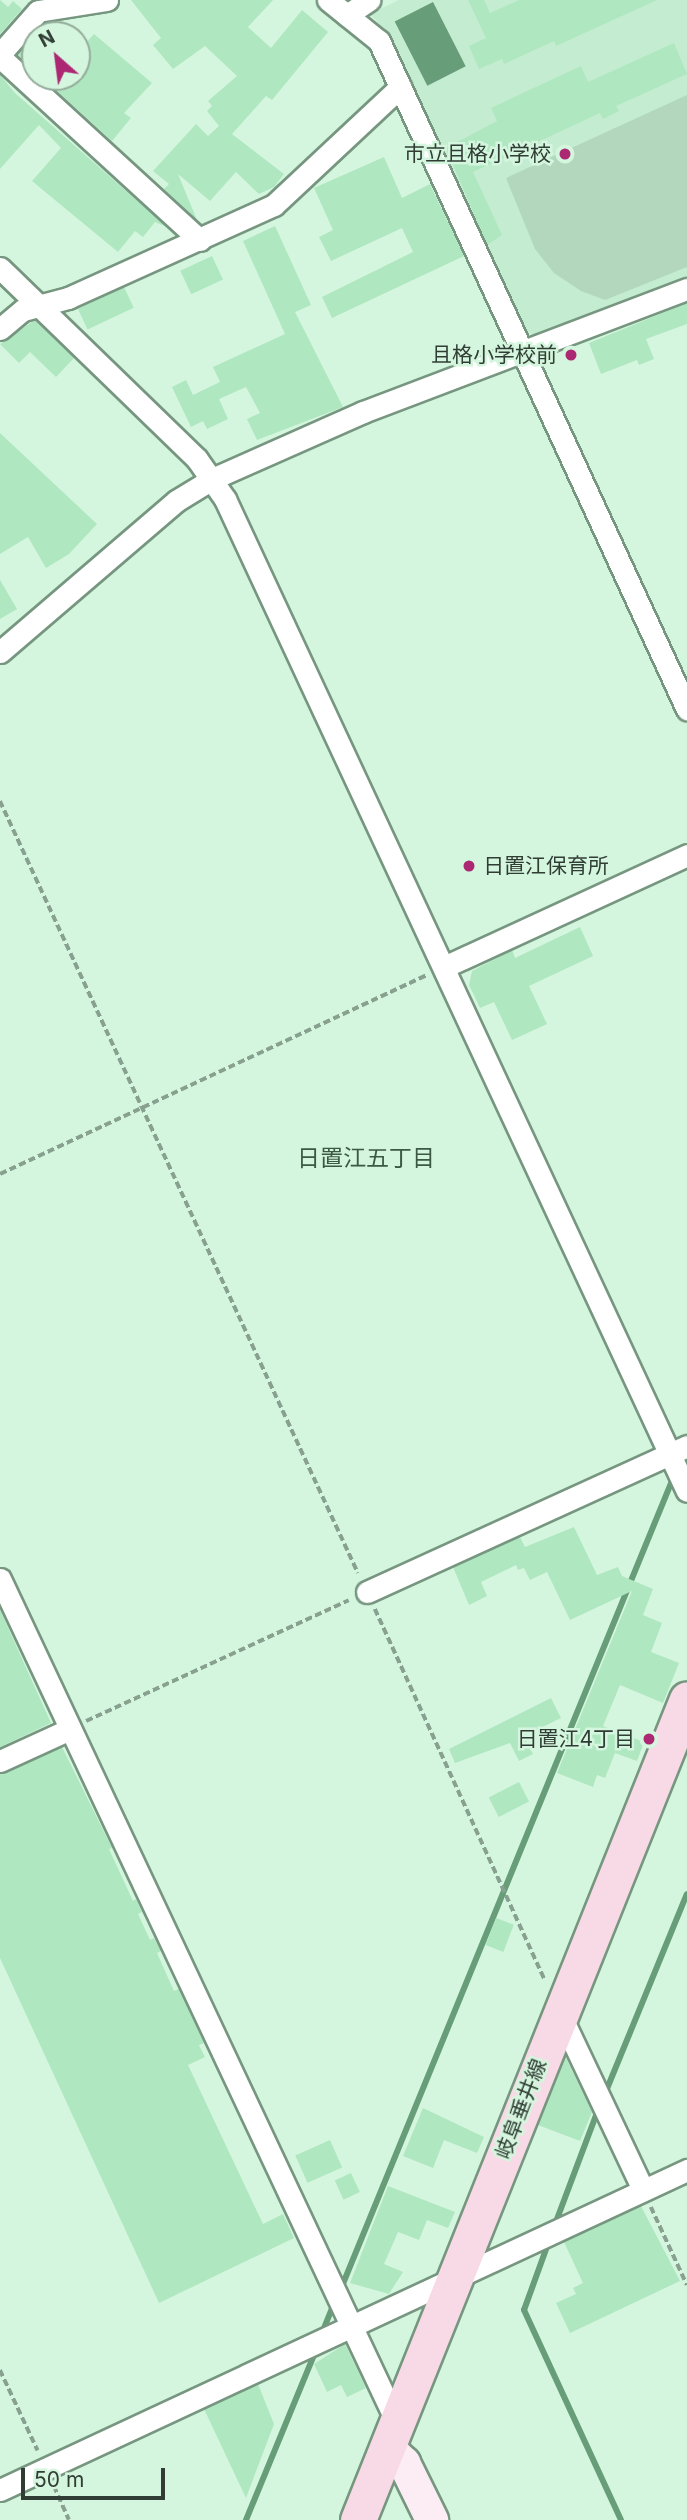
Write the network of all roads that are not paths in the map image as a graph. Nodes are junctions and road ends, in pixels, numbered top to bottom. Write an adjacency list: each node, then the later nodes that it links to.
1 (107, 0): 4 (street)
2 (328, 0): 5 (street)
3 (369, 0): 5 (street)
4 (36, 5): 6 (street)
5 (347, 15): 7 (street)
6 (0, 55): 8 (street)
7 (400, 87): 8 (street); 13 (street)
8 (200, 240): 11 (street)
9 (0, 268): 11 (street)
10 (687, 289): 13 (street)
11 (42, 307): 12 (street); 14 (street)
12 (0, 329)
13 (522, 353): 14 (street); 16 (street)
14 (212, 479): 15 (street); 18 (street)
15 (0, 652)
16 (687, 709)
17 (687, 855): 18 (street)
18 (444, 967): 19 (street)
19 (678, 1449): 20 (street); 22 (street)
20 (687, 1491)
21 (0, 1579): 24 (street)
22 (367, 1592)
23 (687, 1699): 26 (main road, 岐阜垂井線)
24 (70, 1729): 25 (street); 30 (street)
25 (0, 1761)
26 (559, 2012): 28 (street); 29 (main road, 岐阜垂井線)
27 (687, 2170): 28 (street)
28 (643, 2190): 29 (street)
29 (455, 2277): 30 (street); 31 (main road, 岐阜垂井線)
30 (348, 2325): 31 (street); 32 (street)
31 (393, 2437): 33 (main road, 岐阜垂井線); 34 (street)
32 (0, 2490)
33 (358, 2520)
34 (432, 2520)

